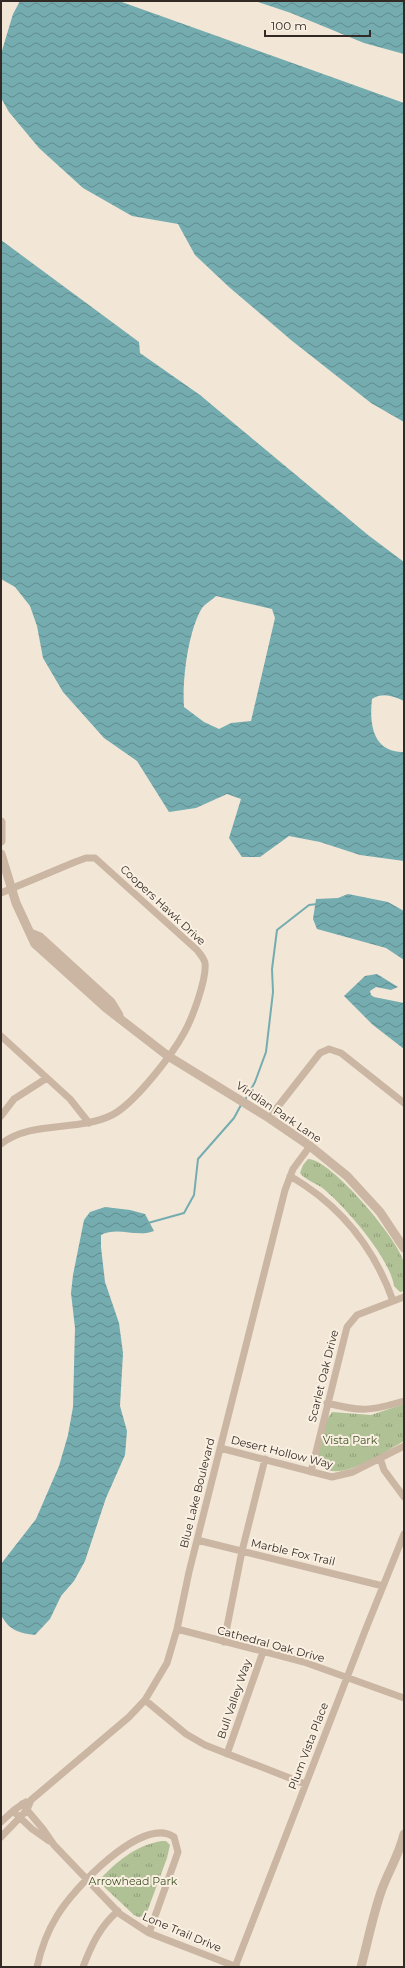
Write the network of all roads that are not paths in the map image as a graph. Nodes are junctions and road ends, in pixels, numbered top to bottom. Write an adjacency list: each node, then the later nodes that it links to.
1 (1, 822): 2 (street)
2 (1, 841)
3 (1, 854): 4 (street, Viridian Park Lane)
4 (11, 889): 5 (street); 7 (street, Viridian Park Lane); 7 (street, Coopers Hawk Drive)
5 (1, 893)
6 (1, 1036): 8 (street)
7 (168, 1056): 11 (street, Viridian Park Lane); 12 (street, Coopers Hawk Drive)
8 (47, 1078): 10 (street); 12 (street)
9 (404, 1103): 11 (street)
10 (1, 1116)
11 (269, 1118): 14 (street, Viridian Park Lane)
12 (89, 1123): 13 (street, Coopers Hawk Drive)
13 (1, 1144)
14 (310, 1146): 15 (street, Blue Lake Boulevard); 16 (street, Viridian Park Lane)
15 (290, 1176): 18 (street); 22 (street, Blue Lake Boulevard)
16 (404, 1248)
17 (404, 1297): 18 (street, Scarlet Oak Drive)
18 (393, 1301): 20 (street, Scarlet Oak Drive)
19 (404, 1401): 20 (street)
20 (328, 1404): 25 (street, Scarlet Oak Drive)
21 (404, 1446): 23 (street, Desert Hollow Way)
22 (220, 1448): 24 (street, Desert Hollow Way); 28 (street, Blue Lake Boulevard)
23 (380, 1458): 25 (street, Desert Hollow Way); 26 (street)
24 (265, 1459): 25 (street, Desert Hollow Way); 29 (street)
25 (311, 1472)
26 (404, 1496)
27 (404, 1534): 30 (street, Plum Vista Place)
28 (197, 1540): 29 (street, Marble Fox Trail); 31 (street, Blue Lake Boulevard)
29 (242, 1551): 30 (street, Marble Fox Trail); 32 (street)
30 (383, 1586): 34 (street, Plum Vista Place)
31 (177, 1629): 32 (street, Cathedral Oak Drive); 36 (street, Blue Lake Boulevard)
32 (224, 1642): 33 (street, Cathedral Oak Drive)
33 (263, 1652): 34 (street, Cathedral Oak Drive); 37 (street, Bull Valley Way)
34 (347, 1678): 35 (street, Cathedral Oak Drive); 38 (street, Plum Vista Place)
35 (404, 1698)
36 (145, 1700): 37 (street); 39 (street, Blue Lake Boulevard)
37 (227, 1754): 38 (street)
38 (306, 1784): 54 (street, Plum Vista Place)
39 (31, 1800): 40 (street, Blue Lake Boulevard); 41 (street, Blue Lake Boulevard)
40 (22, 1804): 41 (street, Lone Trail Drive); 42 (street, Blue Lake Boulevard)
41 (27, 1810): 43 (street, Blue Lake Boulevard); 47 (street, Lone Trail Drive)
42 (13, 1811): 43 (street, Lone Trail Drive); 44 (street, Blue Lake Boulevard)
43 (19, 1817): 46 (street, Blue Lake Boulevard); 47 (street, Lone Trail Drive)
44 (1, 1822)
45 (404, 1834): 48 (street)
46 (1, 1837)
47 (54, 1845): 49 (street, Lone Trail Drive)
48 (402, 1850): 55 (street)
49 (86, 1879): 50 (street, Lone Trail Drive); 51 (street); 52 (street)
50 (118, 1911): 51 (street, Lone Trail Drive); 53 (street)
51 (149, 1933): 54 (street, Lone Trail Drive)
52 (36, 1967)
53 (83, 1967)
54 (236, 1967)
55 (361, 1967)

